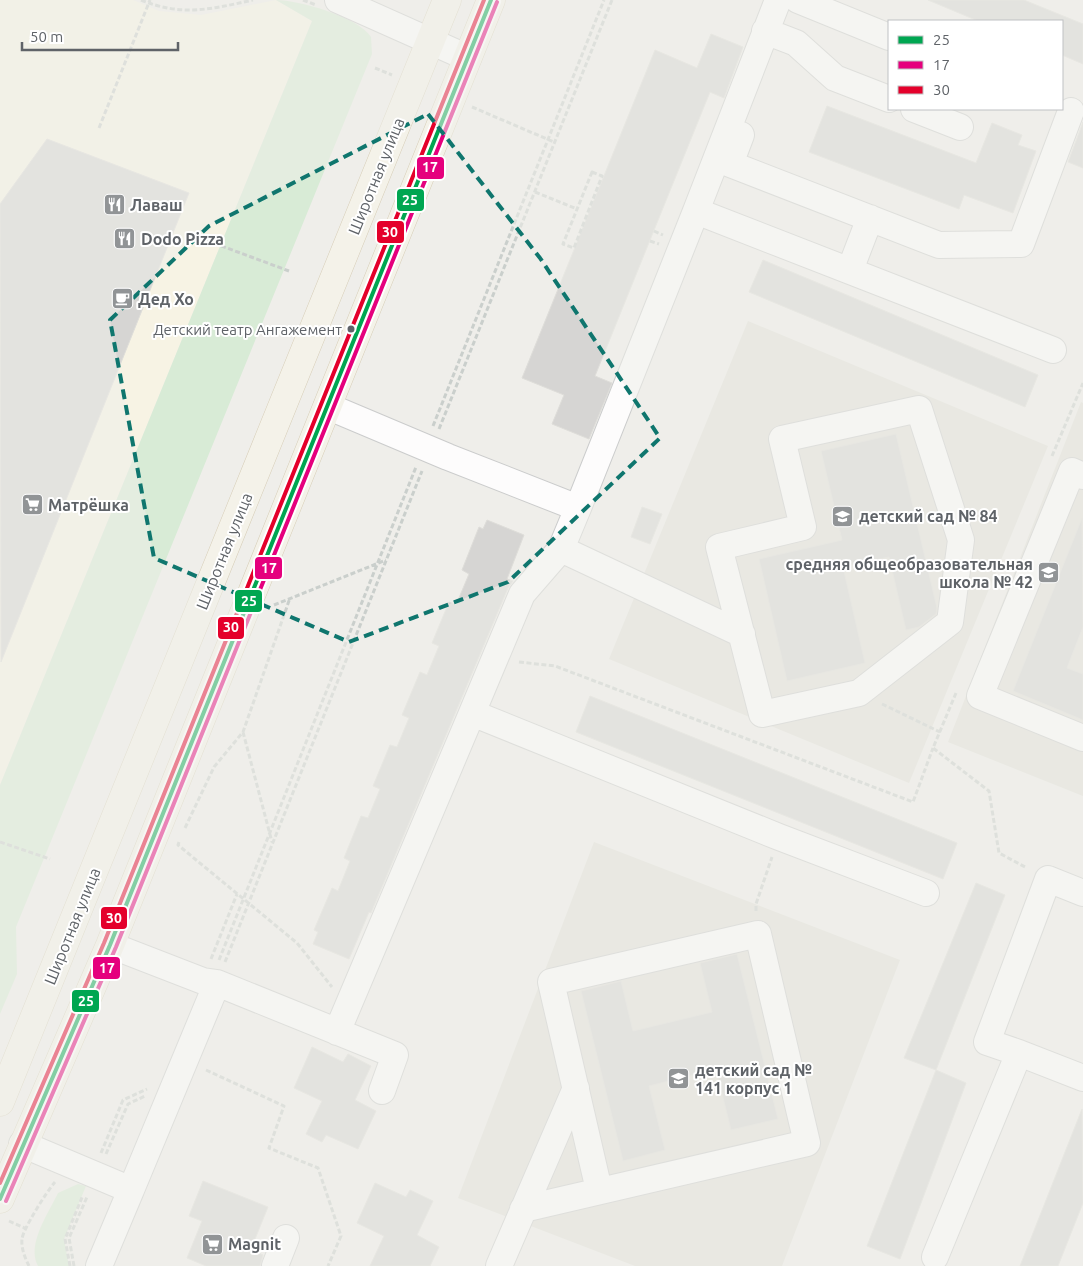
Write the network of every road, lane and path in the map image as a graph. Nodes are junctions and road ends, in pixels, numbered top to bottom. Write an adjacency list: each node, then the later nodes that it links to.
1 (141, 0): 10 (path)
2 (253, 0): 10 (path)
3 (338, 0): 13 (street)
4 (447, 0): 13 (main road, Широтная улица)
5 (491, 0): 14 (main road)
6 (604, 0): 21 (path)
7 (612, 0): 22 (path)
8 (778, 0): 11 (street)
9 (798, 0): 12 (street)
10 (149, 2): 20 (path)
11 (772, 34): 15 (street); 25 (street); 26 (street)
12 (888, 37)
13 (430, 42): 14 (street); 72 (main road, Широтная улица)
14 (468, 58): 35 (main road)
15 (888, 99)
16 (465, 104): 21 (path)
17 (917, 110): 19 (street)
18 (1072, 112): 26 (street)
19 (960, 127)
20 (98, 128)
21 (548, 140): 22 (path); 36 (path)
22 (554, 142): 23 (path)
23 (535, 192): 24 (path); 36 (path)
24 (577, 209): 24 (path)
25 (696, 211): 32 (street); 38 (street)
26 (870, 218): 32 (street)
27 (654, 231): 28 (path)
28 (664, 235)
29 (200, 238): 33 (path)
30 (650, 240): 31 (path)
31 (660, 245)
32 (850, 270): 34 (street)
33 (288, 271)
34 (1053, 350)
35 (327, 406): 36 (street); 43 (main road)
36 (428, 448): 38 (street); 40 (path); 41 (path)
37 (1083, 476): 50 (street)
38 (578, 508): 39 (street)
39 (561, 549): 44 (street); 45 (street)
40 (387, 560): 41 (path); 55 (path)
41 (377, 564): 42 (path); 52 (path)
42 (290, 598): 43 (path); 48 (path)
43 (242, 618): 62 (main road)
44 (742, 634): 46 (street); 46 (street)
45 (495, 659): 47 (street); 51 (path)
46 (859, 693): 49 (path)
47 (472, 713): 53 (street); 64 (street)
48 (243, 732): 52 (path); 59 (path)
49 (940, 732)
50 (1083, 738)
51 (933, 748)
52 (269, 832): 55 (path); 59 (path)
53 (779, 838): 57 (street); 61 (path)
54 (0, 842): 56 (path)
55 (272, 844): 60 (path)
56 (50, 859)
57 (926, 893)
58 (1083, 893): 66 (street)
59 (243, 898): 60 (path); 63 (path)
60 (249, 902): 63 (path); 64 (path)
61 (758, 934): 70 (street); 77 (street)
62 (110, 945): 63 (street); 73 (main road)
63 (210, 982): 65 (street); 67 (street)
64 (348, 1007): 65 (street)
65 (337, 1032): 71 (street)
66 (1020, 1053): 68 (street); 83 (street)
67 (185, 1060): 76 (street); 88 (path)
68 (1083, 1078)
69 (154, 1085): 74 (path)
70 (576, 1088): 77 (street); 79 (street)
71 (382, 1090)
72 (0, 1102)
73 (22, 1144): 74 (street); 78 (main road)
74 (92, 1173): 76 (street); 85 (path)
75 (58, 1179): 81 (path)
76 (131, 1190): 86 (street)
77 (600, 1190): 79 (street)
78 (0, 1199)
79 (523, 1209): 89 (street)
80 (0, 1217): 81 (path)
81 (27, 1229): 84 (path)
82 (286, 1238): 87 (street)
83 (935, 1256)
84 (29, 1266)
85 (70, 1266)
86 (99, 1266)
87 (275, 1266)
88 (328, 1266)
89 (499, 1266)

